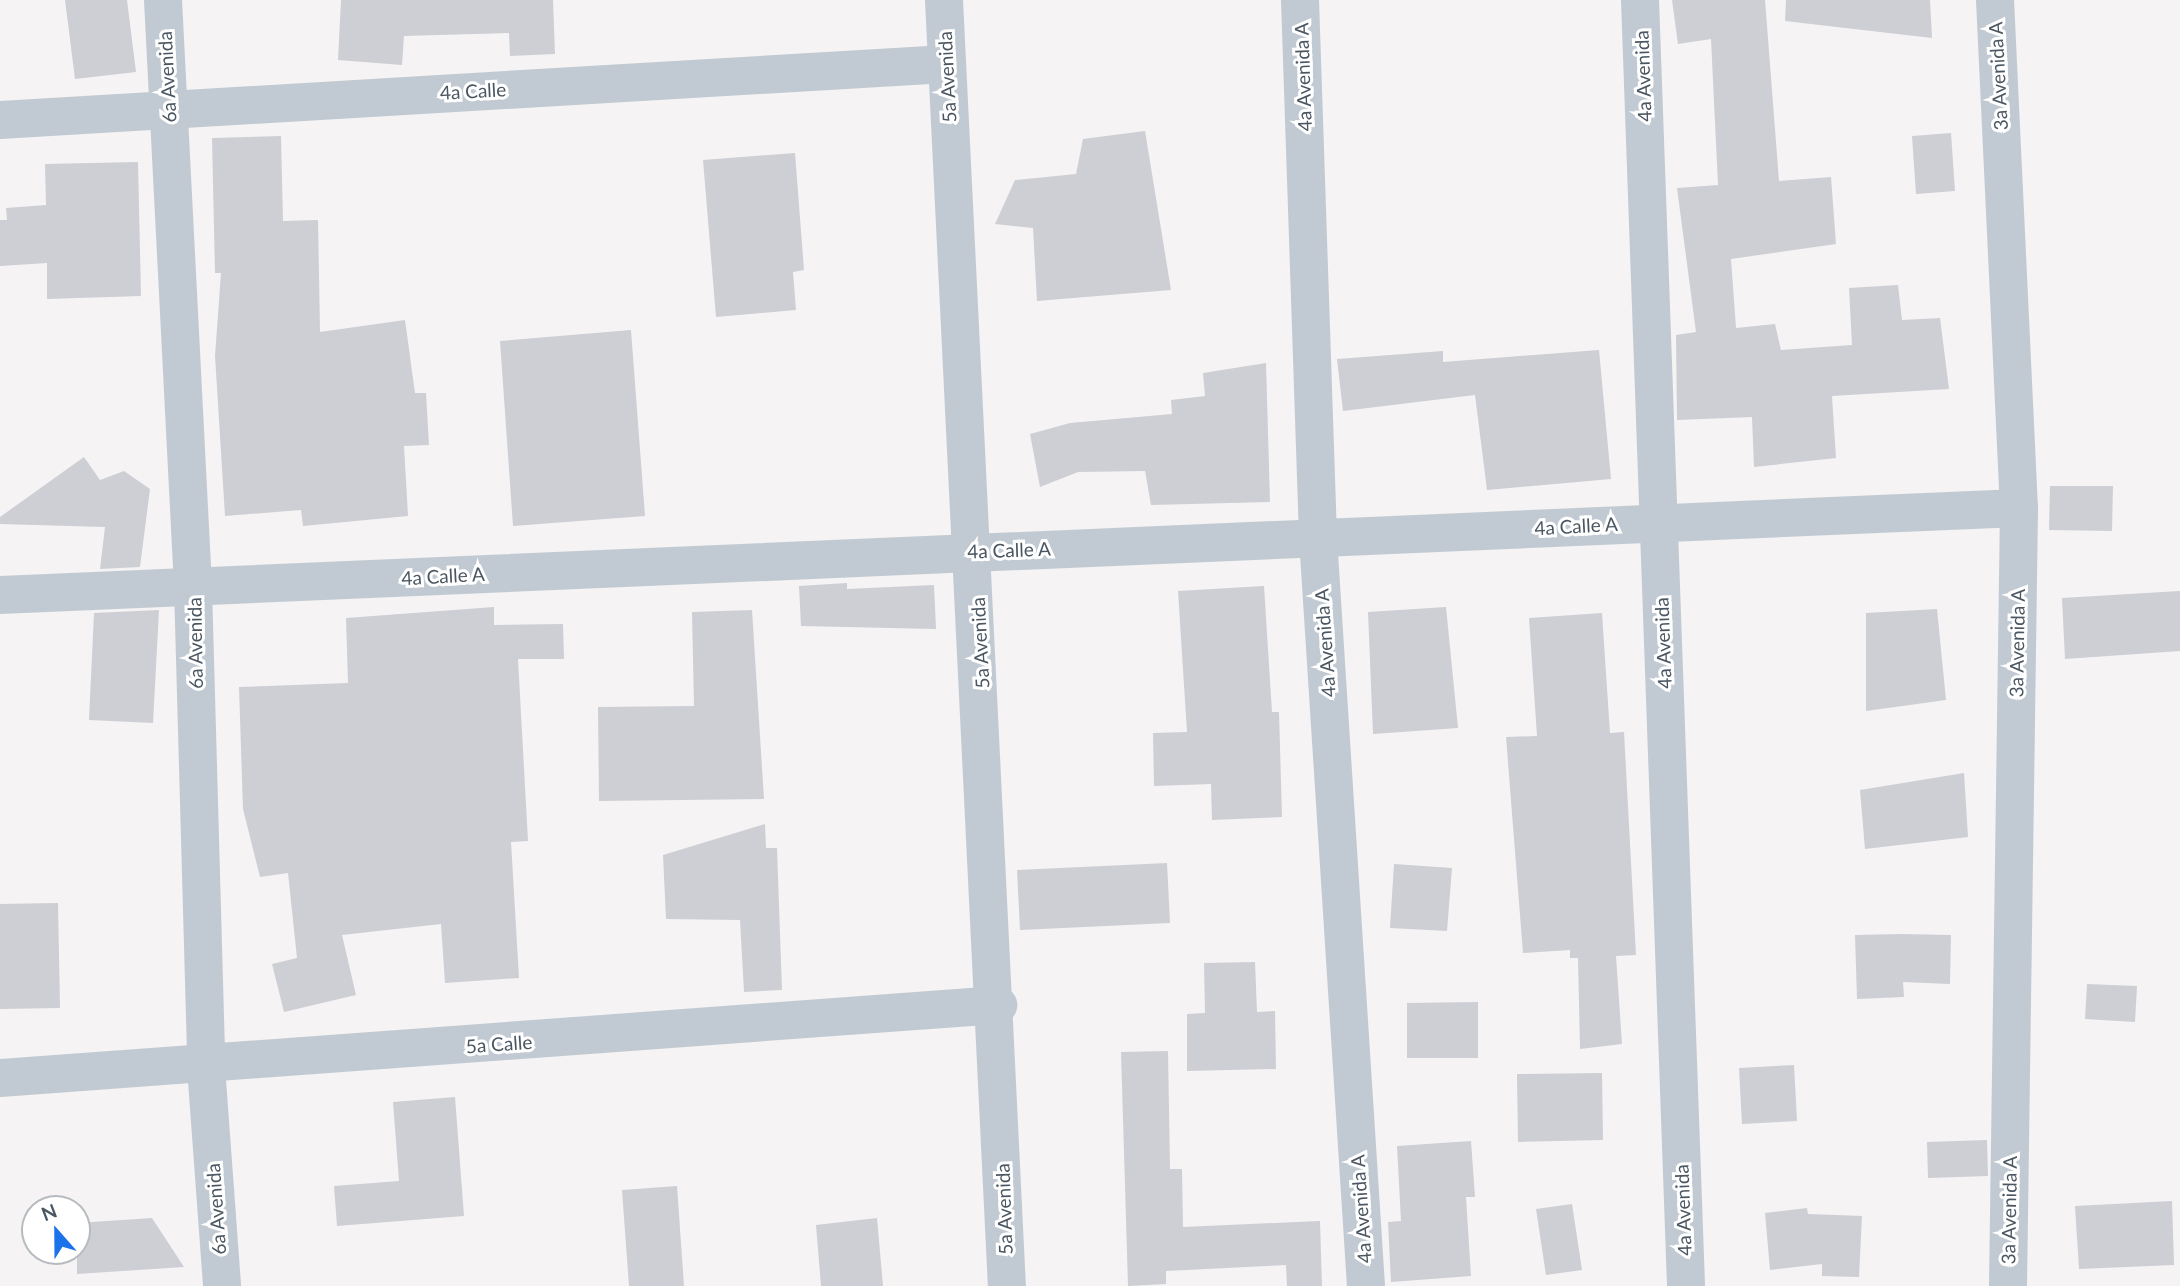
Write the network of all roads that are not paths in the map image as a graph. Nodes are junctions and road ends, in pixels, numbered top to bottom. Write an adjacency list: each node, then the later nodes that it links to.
1 (163, 0): 7 (street, 6a Avenida)
2 (944, 0): 6 (street, 5a Avenida)
3 (1300, 0): 11 (street, 4a Avenida A)
4 (1640, 0): 10 (street, 4a Avenida)
5 (1995, 0): 9 (street, 3a Avenida A)
6 (946, 64): 7 (street, 4a Calle); 12 (street, 5a Avenida)
7 (169, 108): 8 (street, 4a Calle); 13 (street, 6a Avenida)
8 (0, 120)
9 (2019, 508): 10 (street, 4a Calle A); 22 (street, 3a Avenida A)
10 (1659, 522): 11 (street, 4a Calle A); 21 (street, 4a Avenida)
11 (1318, 538): 12 (street, 4a Calle A); 20 (street, 4a Avenida A)
12 (975, 551): 13 (street, 4a Calle A); 15 (street, 5a Avenida)
13 (193, 587): 14 (street, 4a Calle A); 16 (street, 6a Avenida)
14 (0, 595)
15 (998, 1005): 16 (street, 5a Calle); 19 (street, 5a Avenida)
16 (206, 1067): 17 (street, 5a Calle); 18 (street, 6a Avenida)
17 (0, 1078)
18 (222, 1286)
19 (1007, 1286)
20 (1366, 1286)
21 (1686, 1286)
22 (2008, 1286)

